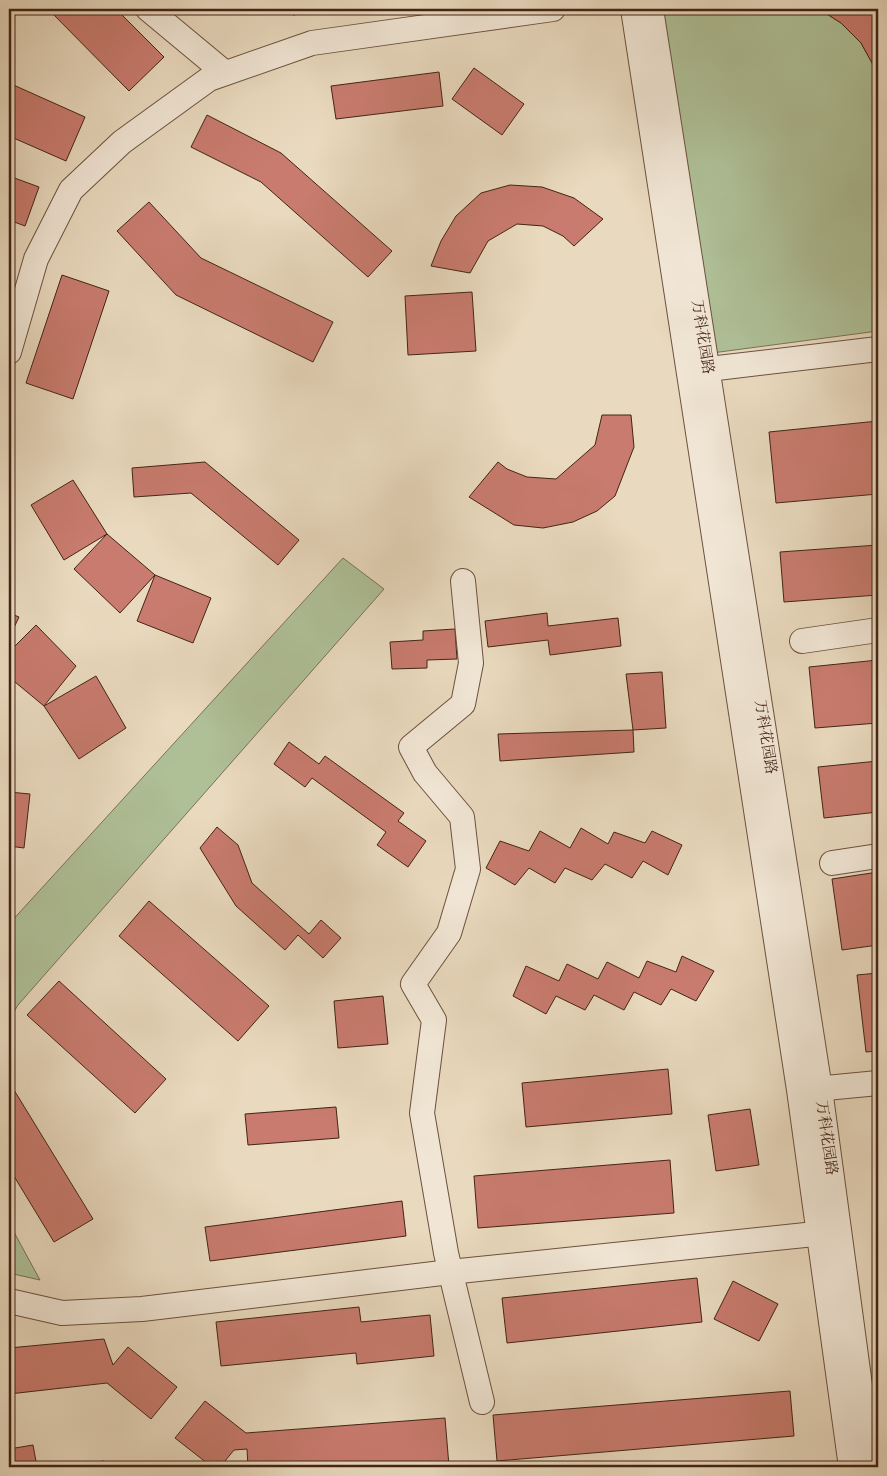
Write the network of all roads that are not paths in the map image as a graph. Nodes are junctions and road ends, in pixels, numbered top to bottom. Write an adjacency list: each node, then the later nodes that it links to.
1 (148, 9): 5 (street)
2 (552, 9): 5 (street)
3 (633, 9): 8 (street, 万科花园路)
4 (651, 9): 8 (street, 万科花园路)
5 (225, 73): 7 (street)
6 (878, 349): 8 (street)
7 (9, 352)
8 (698, 370): 15 (street, 万科花园路)
9 (463, 581): 17 (street)
10 (878, 630): 11 (street)
11 (802, 641)
12 (878, 856): 13 (street)
13 (832, 863)
14 (878, 1083): 15 (street)
15 (810, 1090): 16 (street, 万科花园路)
16 (829, 1232): 17 (street); 20 (street, 万科花园路); 21 (street, 万科花园路)
17 (450, 1272): 18 (street); 19 (street)
18 (9, 1301)
19 (482, 1402)
20 (851, 1467)
21 (871, 1467)

